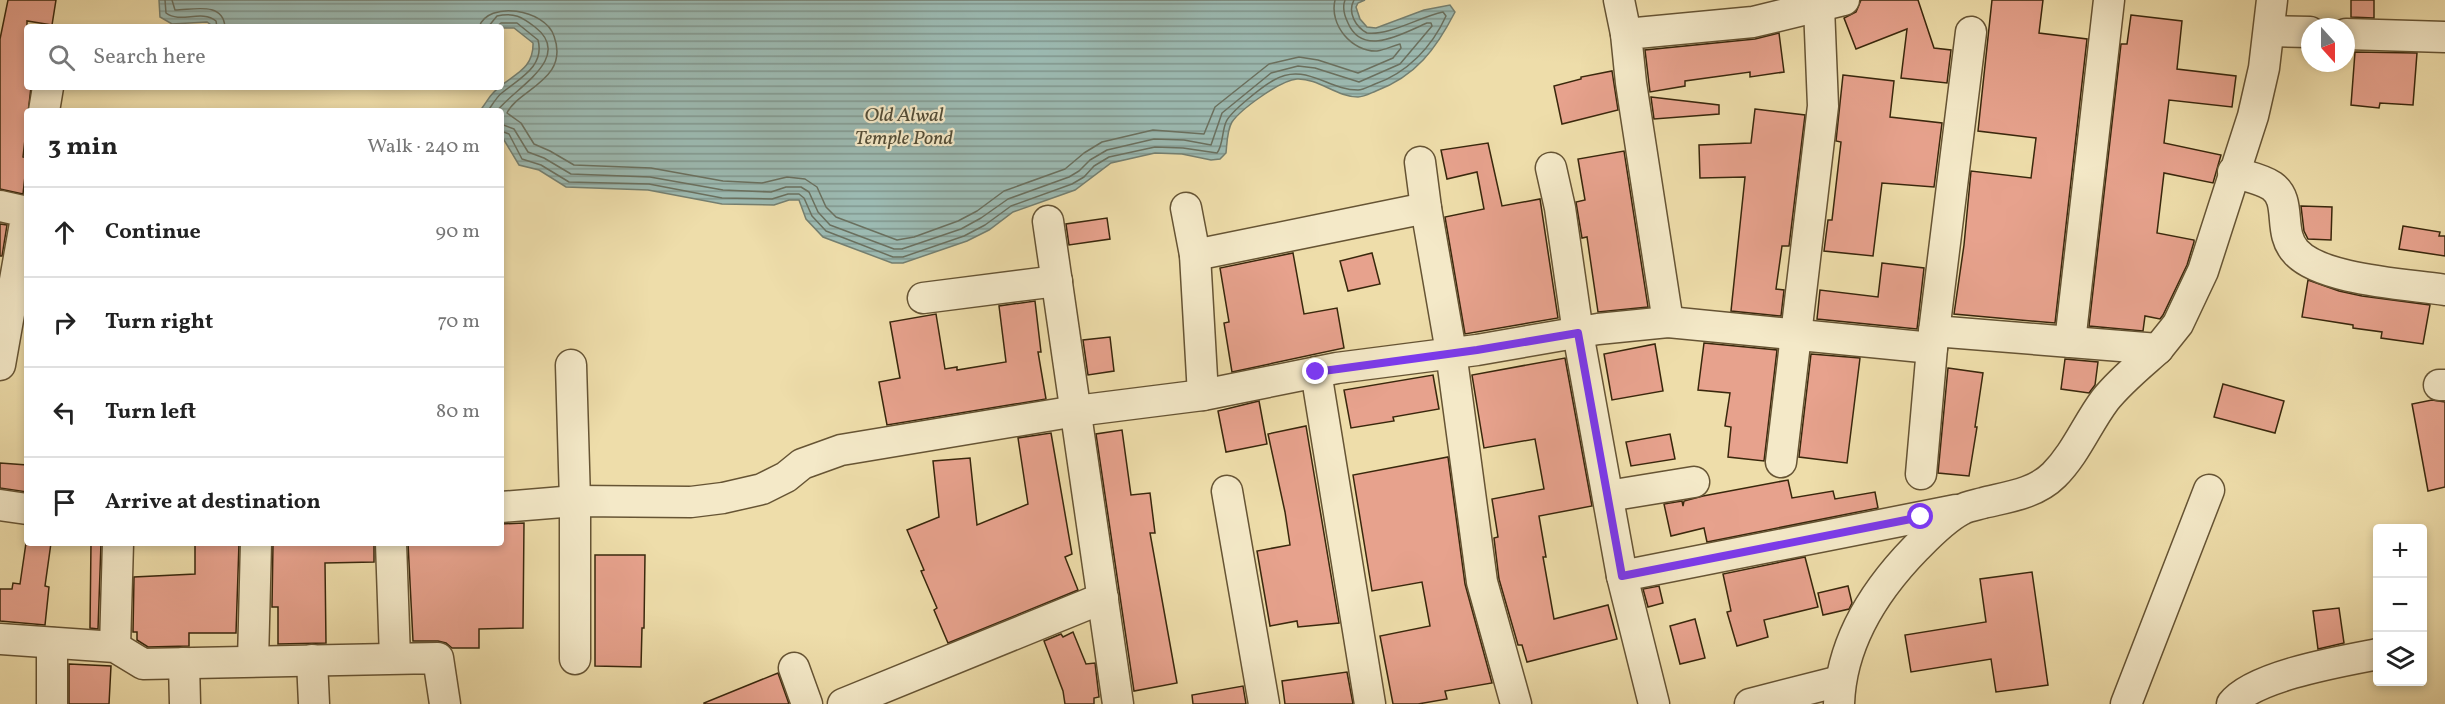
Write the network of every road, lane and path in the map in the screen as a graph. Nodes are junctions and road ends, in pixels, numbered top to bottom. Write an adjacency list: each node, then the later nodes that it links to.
1 (1619, 0): 8 (street)
2 (2109, 0): 30 (street)
3 (2272, 0): 5 (street)
4 (1832, 3): 8 (street); 28 (street)
5 (2269, 31): 6 (street); 15 (street)
6 (2301, 32)
7 (1971, 33): 29 (street)
8 (1626, 34): 26 (street)
9 (2355, 34): 10 (street)
10 (2445, 37)
11 (48, 90): 12 (street)
12 (44, 108)
13 (1420, 162): 18 (street)
14 (1551, 168): 27 (street)
15 (2233, 172): 24 (street); 31 (street)
16 (0, 206): 19 (street)
17 (1186, 208): 22 (street)
18 (1426, 208): 22 (street); 32 (street)
19 (24, 211)
20 (1048, 222): 23 (street)
21 (24, 229): 33 (street)
22 (1195, 255): 36 (street)
23 (1057, 281): 25 (street); 37 (street)
24 (2445, 290)
25 (923, 298)
26 (1668, 322): 27 (street); 28 (street)
27 (1578, 333): 32 (street); 43 (street)
28 (1795, 334): 29 (street); 38 (street)
29 (1933, 340): 30 (street); 39 (street)
30 (2070, 342): 31 (street)
31 (2158, 349): 48 (street)
32 (1451, 352): 35 (street); 74 (street)
33 (0, 365)
34 (571, 365): 44 (street)
35 (1316, 372): 36 (street); 73 (street)
36 (1203, 395): 37 (street)
37 (1076, 411): 44 (street); 53 (street)
38 (1781, 462)
39 (1921, 474)
40 (1694, 482): 43 (street)
41 (2209, 490): 77 (street)
42 (1227, 491): 72 (street)
43 (1608, 496): 52 (street)
44 (575, 501): 46 (street); 59 (street)
45 (0, 505): 47 (street)
46 (504, 507)
47 (24, 509)
48 (1962, 509): 52 (street); 64 (street)
49 (118, 546): 56 (street)
50 (256, 546): 61 (street)
51 (391, 546): 58 (street)
52 (1622, 576): 75 (street)
53 (1103, 598): 70 (street); 71 (street)
54 (0, 639): 55 (street)
55 (52, 643): 56 (street); 65 (street)
56 (115, 646): 62 (street)
57 (2373, 655): 78 (street)
58 (395, 658): 60 (street); 68 (street)
59 (575, 659)
60 (312, 660): 61 (street); 67 (street)
61 (253, 661): 62 (street)
62 (184, 663): 66 (street)
63 (794, 668): 69 (street)
64 (1839, 693): 76 (street)
65 (52, 704)
66 (185, 704)
67 (314, 704)
68 (445, 704)
69 (807, 704)
70 (843, 704)
71 (1118, 704)
72 (1264, 704)
73 (1370, 704)
74 (1515, 704)
75 (1654, 704)
76 (1750, 704)
77 (2126, 704)
78 (2232, 704)

